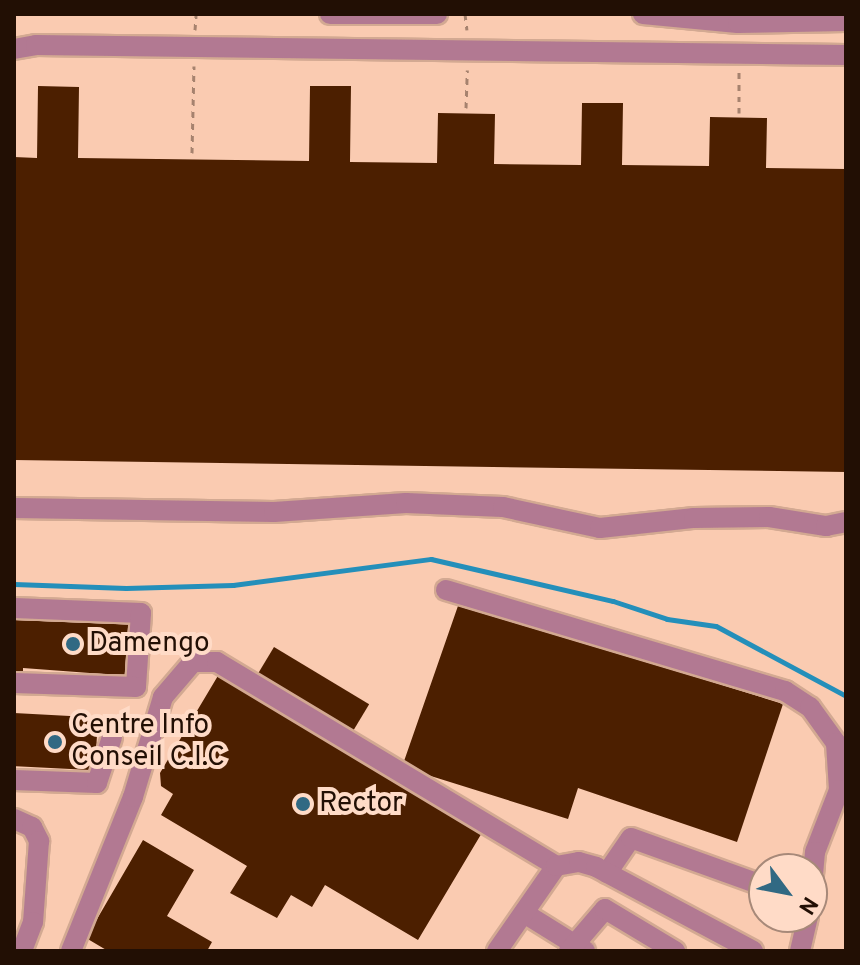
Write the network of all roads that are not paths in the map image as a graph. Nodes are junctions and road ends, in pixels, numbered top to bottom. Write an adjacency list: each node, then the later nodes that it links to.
1 (330, 14): 2 (lane)
2 (437, 14)
3 (643, 14): 4 (lane)
4 (738, 19): 5 (lane)
5 (846, 21)
6 (14, 49): 7 (lane)
7 (846, 55)
8 (14, 508): 9 (lane)
9 (846, 522)
10 (446, 590): 16 (lane)
11 (14, 608): 12 (lane)
12 (14, 683)
13 (112, 737): 14 (lane)
14 (14, 780)
15 (14, 819): 22 (lane)
16 (815, 853)
17 (556, 866): 18 (lane); 20 (lane); 23 (lane)
18 (607, 873): 19 (lane); 26 (lane)
19 (748, 880)
20 (524, 913): 21 (lane); 24 (lane)
21 (576, 949): 25 (lane)
22 (22, 951)
23 (71, 951)
24 (497, 951)
25 (675, 951)
26 (753, 951)

